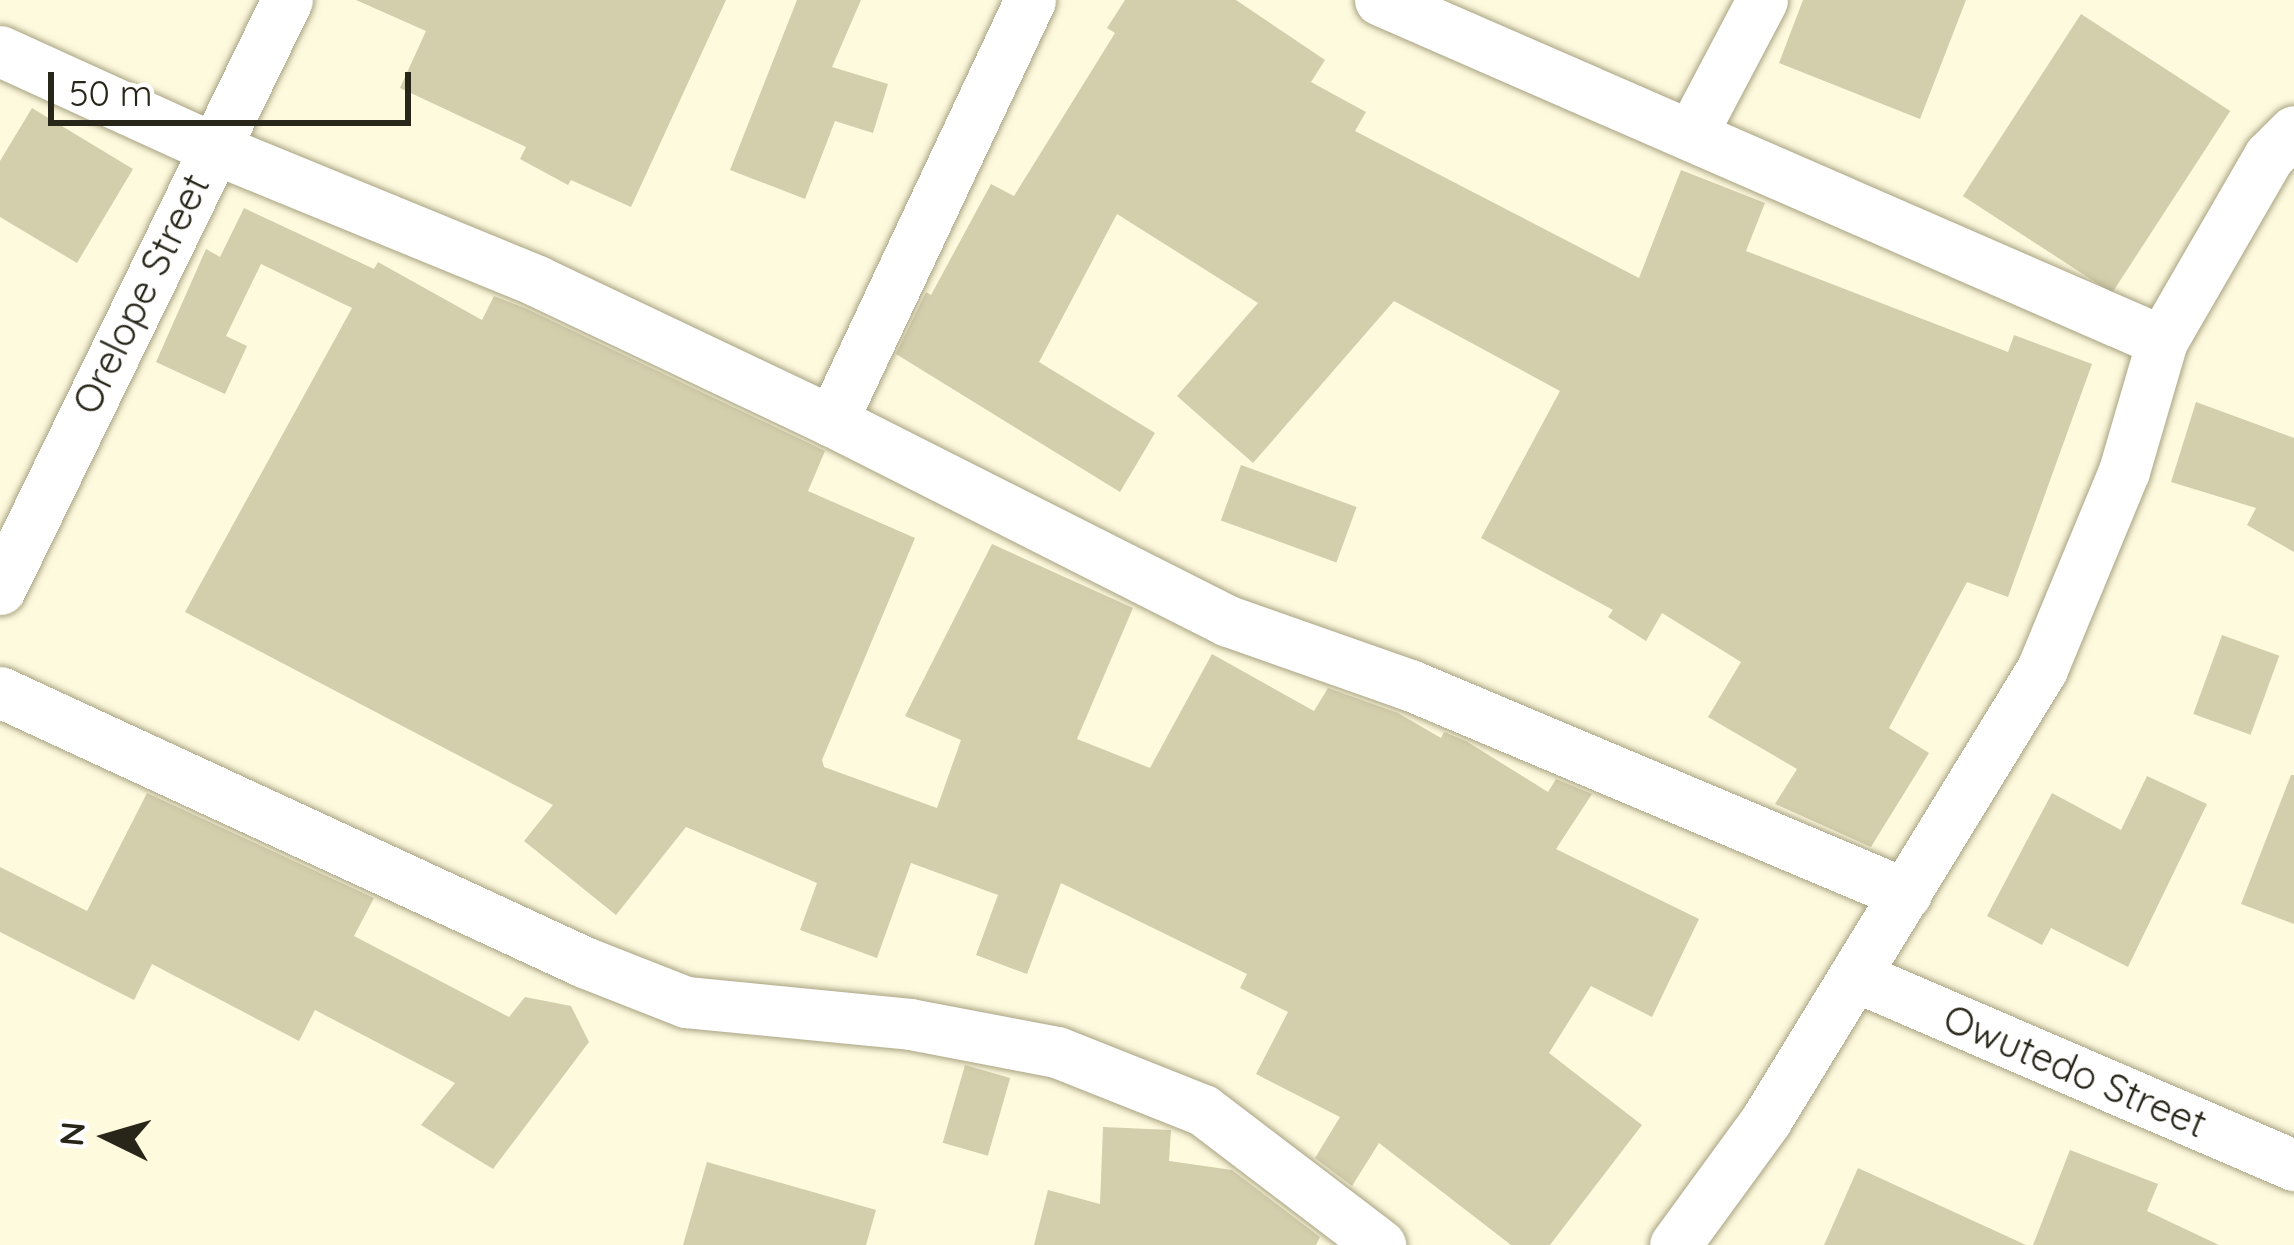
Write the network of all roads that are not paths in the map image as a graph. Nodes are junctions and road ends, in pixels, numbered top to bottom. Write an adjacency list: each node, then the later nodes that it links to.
1 (286, 0): 7 (street, Orelope Street)
2 (1030, 0): 10 (street)
3 (1380, 0): 6 (street)
4 (1762, 0): 6 (street)
5 (0, 51): 7 (street)
6 (1692, 133): 9 (street)
7 (211, 147): 10 (street); 11 (street, Orelope Street)
8 (2286, 155): 9 (street)
9 (2162, 341): 13 (street)
10 (832, 421): 13 (street)
11 (0, 589)
12 (0, 692): 16 (street)
13 (1906, 894): 14 (street)
14 (1857, 977): 15 (street, Owutedo Street); 17 (street)
15 (2294, 1165)
16 (1380, 1245)
17 (1675, 1245)

